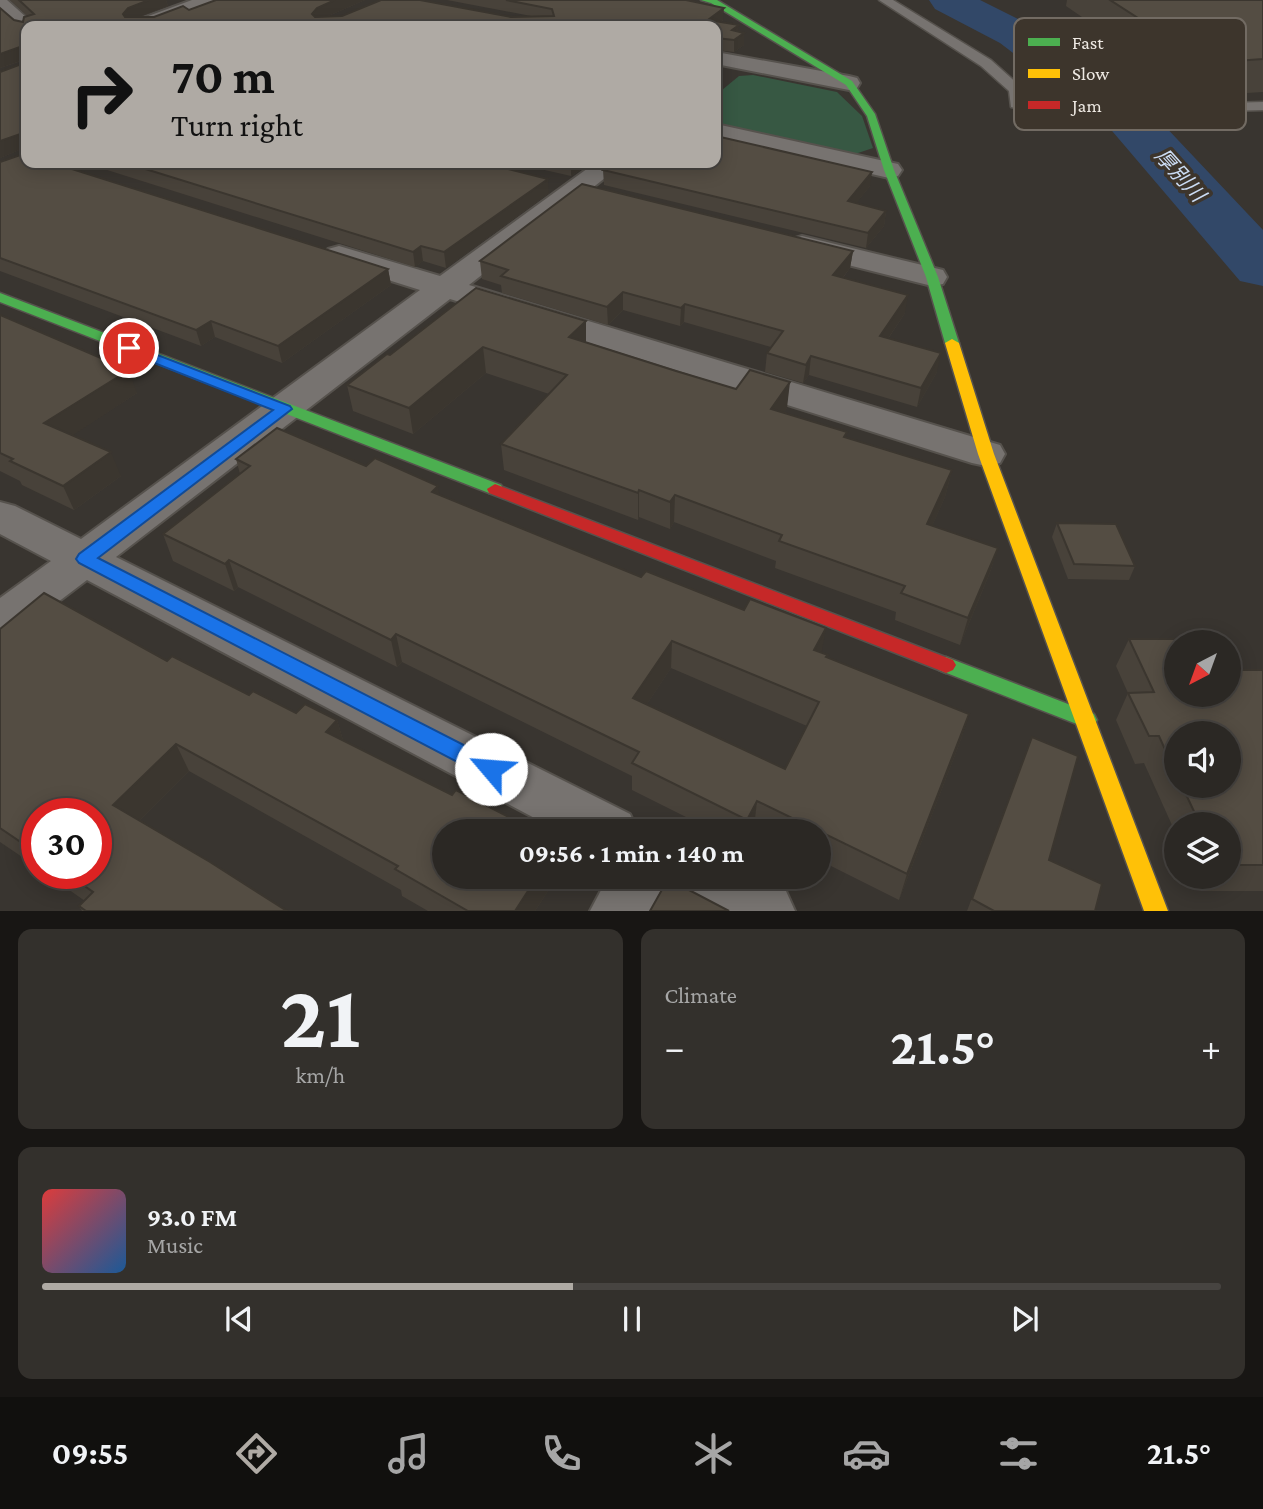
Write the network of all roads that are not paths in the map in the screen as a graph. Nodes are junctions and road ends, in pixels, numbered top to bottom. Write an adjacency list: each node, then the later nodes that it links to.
1 (210, 0): 5 (street)
2 (705, 0): 10 (street)
3 (885, 0): 11 (lane)
4 (0, 4): 6 (street)
5 (153, 21)
6 (21, 22)
7 (721, 59): 8 (street)
8 (739, 62): 9 (street); 10 (street)
9 (721, 77)
10 (849, 83): 14 (street)
11 (1014, 88)
12 (721, 132): 14 (street)
13 (600, 168): 15 (street)
14 (889, 170): 19 (street)
15 (564, 185): 16 (street); 20 (street)
16 (617, 198)
17 (775, 238): 19 (street)
18 (313, 247): 20 (street)
19 (932, 277): 23 (street)
20 (444, 289): 22 (street); 23 (street)
21 (0, 297): 22 (street)
22 (284, 409): 25 (street); 27 (street)
23 (986, 454): 27 (street)
24 (0, 516): 25 (street)
25 (85, 559): 26 (street); 28 (street)
26 (0, 622)
27 (1087, 720): 33 (street)
28 (588, 819)
29 (632, 889): 31 (street)
30 (723, 889): 32 (street)
31 (619, 911)
32 (766, 911)
33 (1156, 911)

